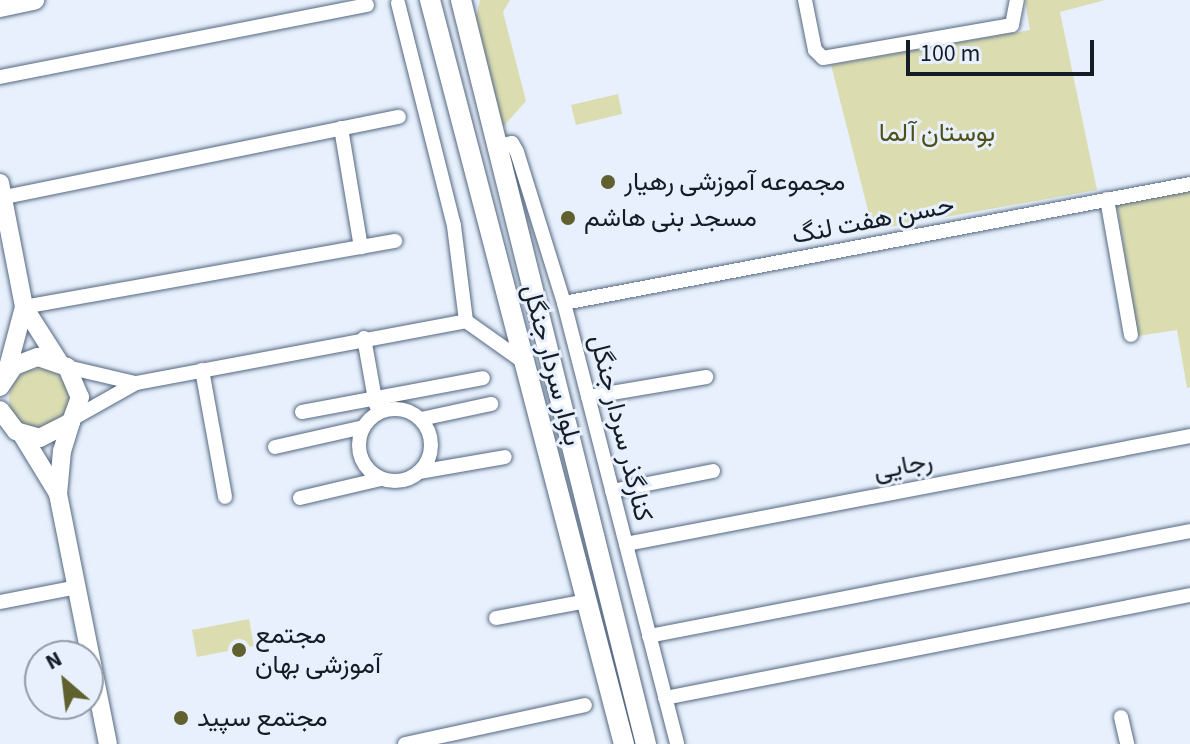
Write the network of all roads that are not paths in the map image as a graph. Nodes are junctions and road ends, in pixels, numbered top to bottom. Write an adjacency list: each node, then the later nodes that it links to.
1 (34, 0): 9 (main road)
2 (430, 0): 25 (main road, بلوار سردار جنگل)
3 (461, 0): 10 (main road, بلوار سردار جنگل)
4 (473, 0): 10 (main road)
5 (805, 0): 6 (street)
6 (1017, 0)
7 (398, 3): 22 (street)
8 (367, 5): 11 (street)
9 (0, 7)
10 (468, 25): 14 (main road, بلوار سردار جنگل)
11 (0, 77)
12 (399, 117): 13 (street)
13 (341, 128): 16 (street); 19 (street)
14 (495, 146): 20 (street, کنارگذر سردار جنگل); 65 (main road, بلوار سردار جنگل)
15 (1190, 184): 17 (street, حسن هفت لنگ)
16 (1, 193): 21 (street)
17 (1107, 199): 20 (street, حسن هفت لنگ); 23 (street)
18 (395, 241): 19 (street)
19 (361, 247): 21 (street)
20 (564, 303): 32 (street, کنارگذر سردار جنگل)
21 (24, 307): 26 (street); 30 (street)
22 (466, 321): 24 (street); 25 (street)
23 (1131, 335)
24 (364, 338): 27 (street); 34 (street)
25 (525, 363): 55 (main road, بلوار سردار جنگل)
26 (63, 364): 30 (street); 31 (street); 38 (street)
27 (202, 370): 31 (street); 49 (street)
28 (706, 377): 32 (street)
29 (483, 378): 34 (street)
30 (2, 382)
31 (136, 383): 38 (street)
32 (588, 397): 47 (street, کنارگذر سردار جنگل)
33 (491, 404): 37 (street)
34 (376, 406): 36 (street); 37 (street); 39 (street)
35 (0, 410): 40 (street)
36 (302, 412)
37 (421, 419): 45 (street)
38 (73, 420): 40 (street); 48 (street)
39 (364, 427): 42 (street); 46 (street)
40 (12, 431): 48 (street)
41 (1190, 436): 52 (street, رجایی)
42 (275, 447)
43 (505, 457): 45 (street)
44 (713, 471): 47 (street)
45 (419, 472): 46 (street)
46 (381, 479): 50 (street)
47 (612, 491): 52 (street, کنارگذر سردار جنگل)
48 (58, 494): 53 (street)
49 (225, 497)
50 (300, 498)
51 (1190, 531): 58 (street)
52 (626, 544): 58 (street, کنارگذر سردار جنگل)
53 (77, 587): 56 (street); 62 (street)
54 (1190, 595): 59 (street)
55 (587, 601): 57 (street); 64 (main road, بلوار سردار جنگل)
56 (0, 602)
57 (496, 618)
58 (649, 636): 59 (street, کنارگذر سردار جنگل)
59 (665, 698): 66 (street, کنارگذر سردار جنگل)
60 (585, 705): 63 (street)
61 (1121, 717): 67 (street)
62 (108, 744)
63 (405, 744)
64 (624, 744)
65 (646, 744)
66 (677, 744)
67 (1127, 744)

